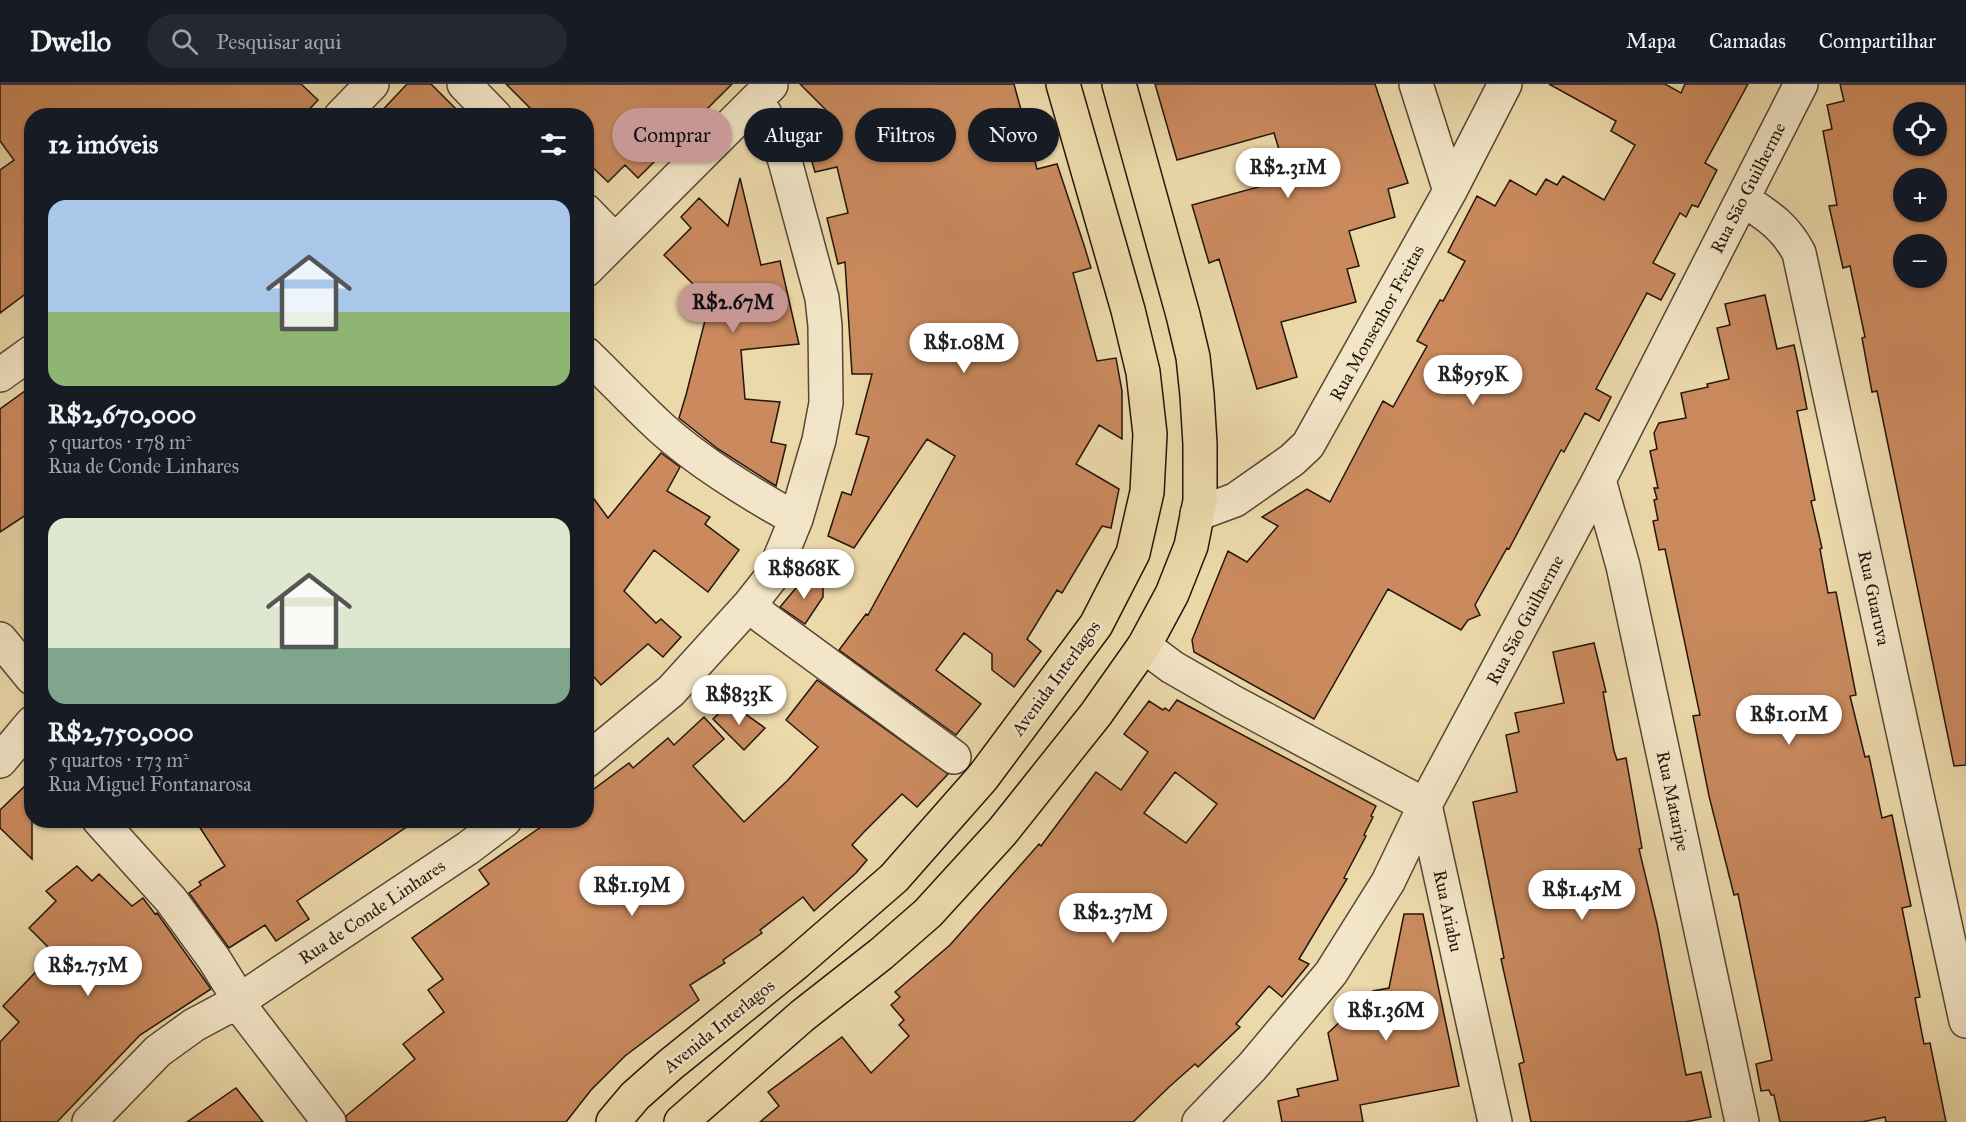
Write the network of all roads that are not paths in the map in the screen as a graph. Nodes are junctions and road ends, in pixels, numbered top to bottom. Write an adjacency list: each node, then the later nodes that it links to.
1 (372, 84): 9 (street)
2 (464, 84): 10 (street)
3 (1063, 84): 38 (main road, Avenida Interlagos)
4 (1119, 84): 20 (main road)
5 (1416, 84): 11 (street)
6 (1505, 84): 11 (street, Rua Monsenhor Freitas)
7 (1801, 84): 12 (street, Rua São Guilherme)
8 (765, 92): 14 (street); 21 (street)
9 (349, 108)
10 (487, 108)
11 (1450, 191): 20 (street, Rua Monsenhor Freitas)
12 (1743, 199): 19 (street, Rua São Guilherme); 34 (street, Rua Guaruva)
13 (594, 219): 14 (street)
14 (615, 241): 15 (street)
15 (594, 262)
16 (24, 357): 18 (street)
17 (594, 362): 21 (street)
18 (0, 375)
19 (1599, 480): 30 (street, Rua São Guilherme); 42 (street, Rua Mataripe)
20 (1197, 514): 24 (main road)
21 (796, 519): 22 (street)
22 (750, 604): 27 (street); 28 (street)
23 (0, 639): 25 (street)
24 (1144, 646): 30 (street); 39 (main road)
25 (24, 668)
26 (24, 738): 29 (street)
27 (594, 754)
28 (954, 757)
29 (0, 761)
30 (1425, 805): 35 (street, Rua São Guilherme); 41 (street, Rua Ariabu)
31 (106, 828): 33 (street)
32 (494, 828): 33 (street, Rua de Conde Linhares)
33 (237, 1002): 36 (street, Rua de Conde Linhares); 37 (street)
34 (1966, 1021)
35 (1230, 1108): 40 (street, Rua São Guilherme)
36 (89, 1122)
37 (329, 1122)
38 (614, 1122)
39 (681, 1122)
40 (1198, 1122)
41 (1495, 1122)
42 (1742, 1122)

